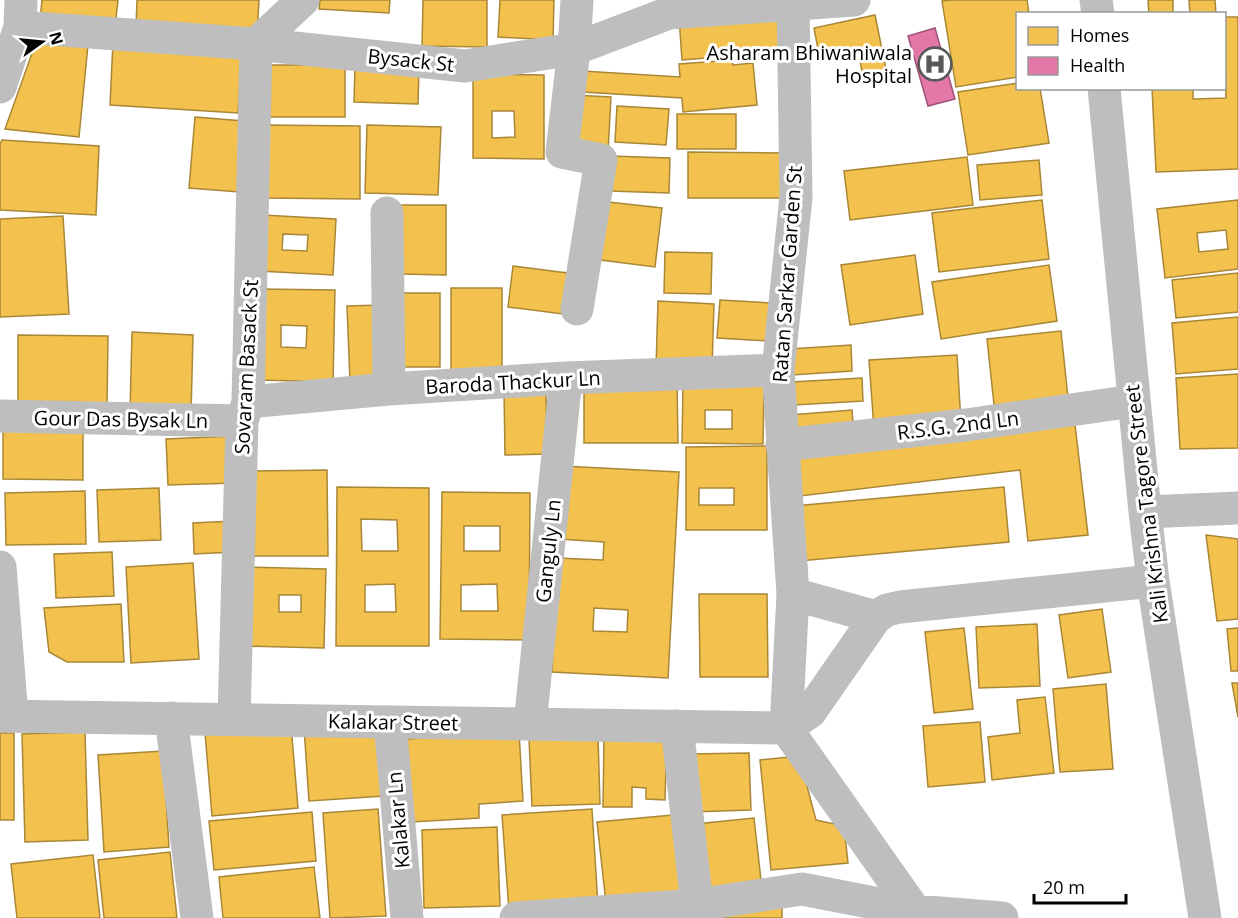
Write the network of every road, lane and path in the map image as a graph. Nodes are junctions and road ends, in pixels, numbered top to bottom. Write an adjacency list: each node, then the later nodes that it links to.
1 (303, 0): 6 (main road)
2 (578, 0): 7 (main road)
3 (854, 0): 4 (main road, Bysack St)
4 (794, 3): 7 (main road, Bysack St); 12 (main road, Ratan Sarkar Garden St)
5 (21, 14): 6 (main road, Bysack St); 8 (main road, Bysack St)
6 (256, 44): 7 (main road, Bysack St); 16 (main road, Sovaram Basack St)
7 (574, 49): 11 (main road)
8 (0, 87)
9 (1104, 90): 15 (main road, Kali Krishna Tagore Street)
10 (387, 213): 14 (main road)
11 (577, 309)
12 (778, 370): 13 (main road, Baroda Thackur Ln); 18 (main road, Ratan Sarkar Garden St)
13 (566, 378): 14 (main road, Baroda Thackur Ln); 29 (main road, Ganguly Ln)
14 (389, 389): 16 (main road, Baroda Thackur Ln)
15 (1133, 401): 18 (main road, R.S.G. 2nd Ln); 20 (main road, Kali Krishna Tagore Street)
16 (245, 412): 17 (main road, Gour Das Bysak Ln); 27 (main road, Sovaram Basack St)
17 (0, 416)
18 (782, 445): 23 (main road, Ratan Sarkar Garden St)
19 (1238, 508): 20 (main road)
20 (1145, 512): 22 (main road, Kali Krishna Tagore Street)
21 (0, 567): 25 (main road)
22 (1153, 581): 24 (main road); 38 (main road, Kali Krishna Tagore Street)
23 (794, 594): 24 (main road); 31 (main road, Ratan Sarkar Garden St)
24 (876, 617): 31 (main road)
25 (6, 716): 26 (main road, Kalakar Street)
26 (171, 718): 27 (main road, Kalakar Street); 34 (main road)
27 (234, 719): 28 (main road, Kalakar Street)
28 (390, 722): 29 (main road, Kalakar Street); 35 (main road, Kalakar Ln)
29 (530, 724): 30 (main road, Kalakar Street)
30 (677, 726): 31 (main road, Kalakar Street); 32 (main road)
31 (786, 728): 33 (main road)
32 (697, 911): 33 (main road); 36 (main road)
33 (916, 915): 37 (main road)
34 (198, 918)
35 (407, 918)
36 (516, 918)
37 (1002, 918)
38 (1205, 918)

